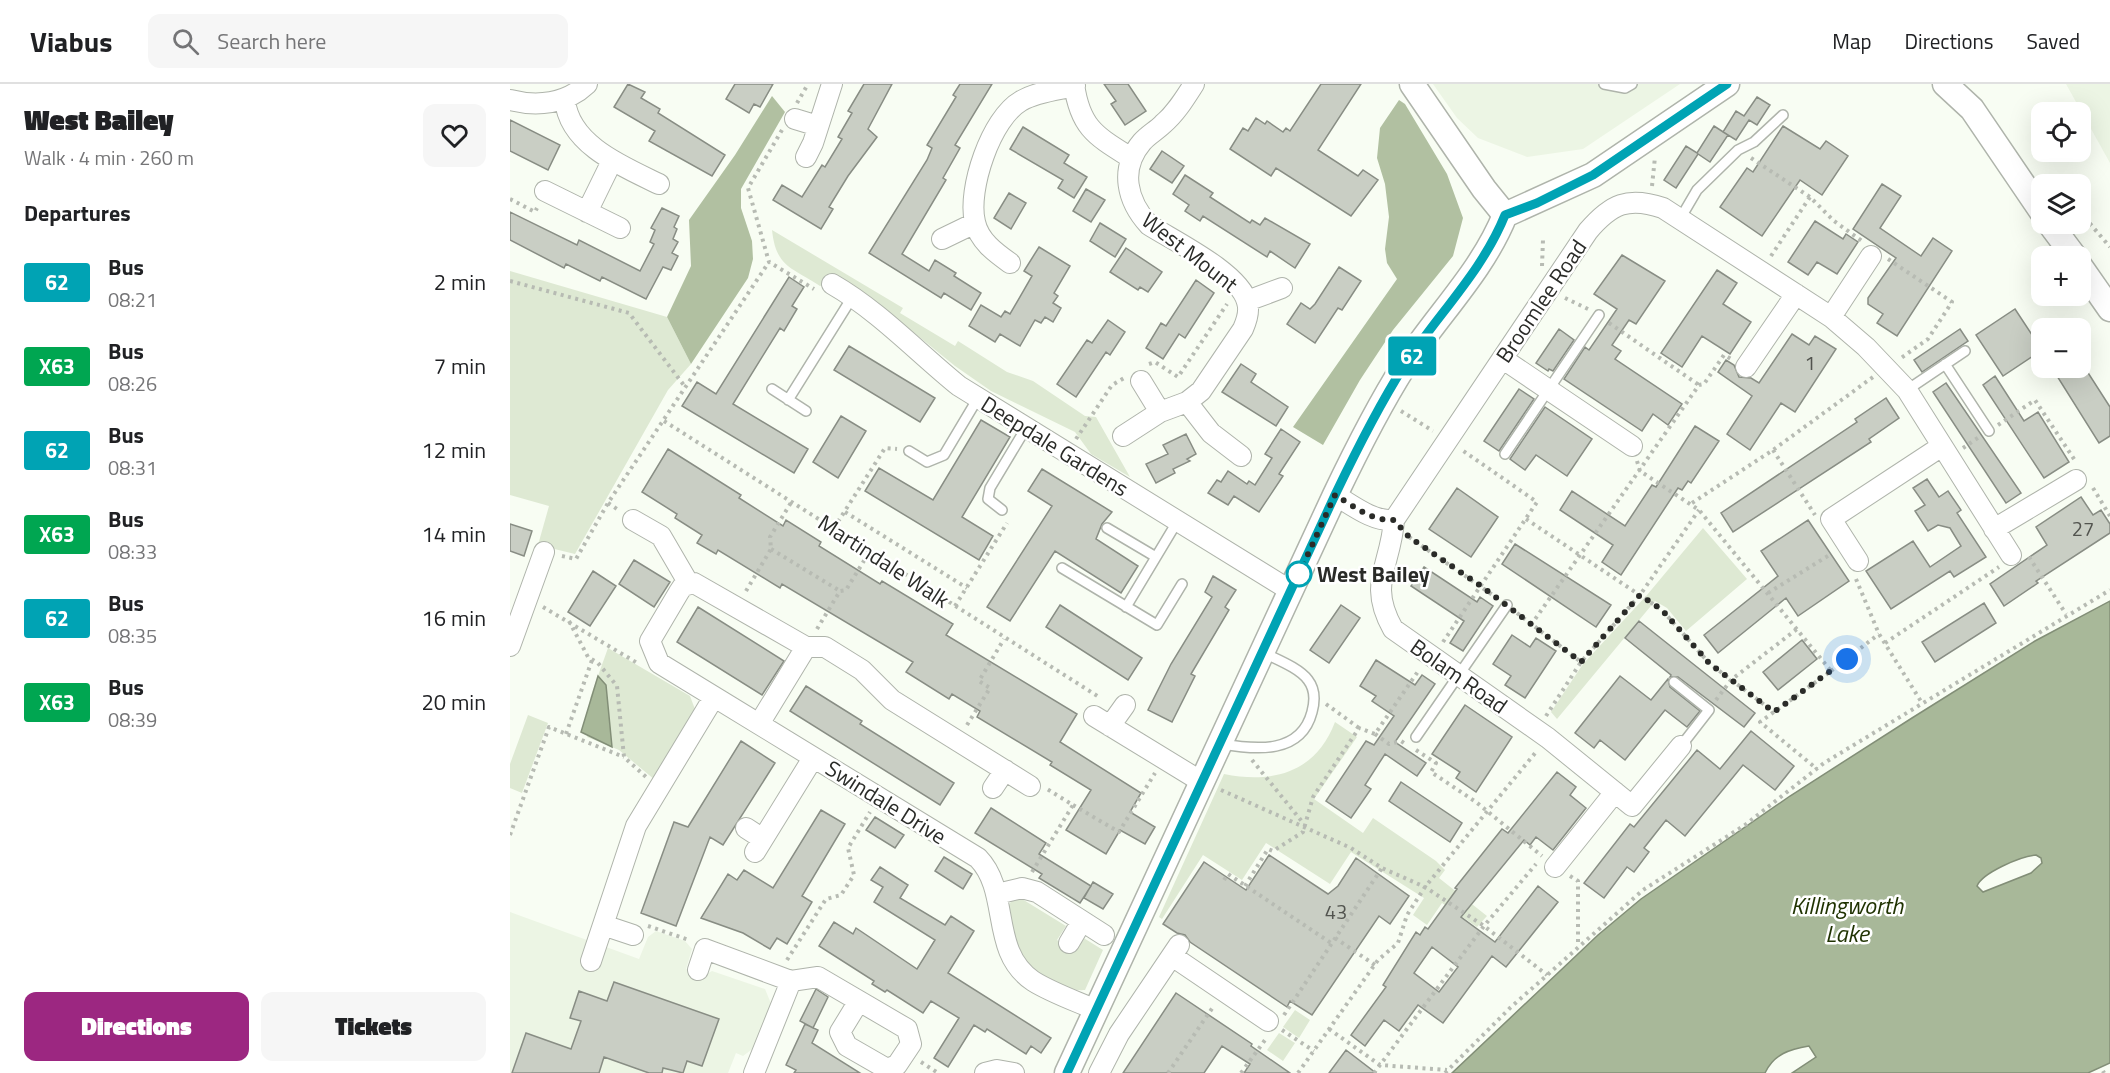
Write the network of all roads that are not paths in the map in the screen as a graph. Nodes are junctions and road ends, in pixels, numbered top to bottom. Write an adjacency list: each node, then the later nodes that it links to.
1 (586, 84): 12 (street)
2 (832, 84): 16 (street)
3 (1194, 84): 18 (street)
4 (1412, 84): 24 (street)
5 (1604, 84): 6 (lane)
6 (1632, 84)
7 (1727, 84): 24 (street)
8 (1945, 84): 13 (street)
9 (1970, 84): 13 (street)
10 (1075, 85): 18 (street); 26 (street)
11 (510, 99): 12 (street)
12 (565, 100): 19 (street)
13 (1972, 109): 22 (street)
14 (1783, 115): 25 (lane)
15 (791, 118): 16 (street)
16 (818, 126): 17 (street)
17 (806, 157)
18 (1131, 158): 36 (street, West Mount)
19 (612, 161): 20 (street); 23 (street)
20 (659, 184)
21 (545, 191): 23 (street)
22 (2031, 196)
23 (587, 212): 27 (street)
24 (1505, 215): 62 (street)
25 (1680, 219): 34 (street, Broomlee Road); 41 (street, Broomlee Road)
26 (975, 223): 28 (street); 30 (street)
27 (620, 228)
28 (942, 239)
29 (1871, 256): 39 (street)
30 (1010, 263)
31 (2091, 282): 37 (street)
32 (832, 284): 35 (street, Deepdale Gardens)
33 (1282, 288): 36 (street, West Mount)
34 (1796, 294): 39 (street, Broomlee Road); 43 (street)
35 (853, 296): 48 (street, Deepdale Gardens); 49 (lane)
36 (1247, 301): 50 (street, West Mount)
37 (2110, 309)
38 (1599, 315): 46 (lane)
39 (1831, 317): 47 (street, Broomlee Road)
40 (1965, 351): 42 (lane)
41 (1503, 359): 46 (street); 65 (street, Broomlee Road)
42 (1945, 364): 47 (lane); 54 (lane)
43 (1746, 367)
44 (1141, 381): 52 (street)
45 (772, 389): 49 (lane)
46 (1549, 390): 56 (street); 59 (lane)
47 (1907, 390): 58 (street, Broomlee Road)
48 (978, 398): 53 (street, Deepdale Gardens); 57 (lane)
49 (788, 400): 51 (lane)
50 (1187, 402): 52 (street, West Mount); 60 (street)
51 (806, 411)
52 (1160, 412): 55 (street, West Mount)
53 (1026, 428): 63 (lane); 66 (street, Deepdale Gardens)
54 (1989, 431)
55 (1122, 436)
56 (1632, 446)
57 (909, 451)
58 (1945, 452): 68 (street, Broomlee Road); 72 (street)
59 (1505, 454)
60 (1241, 456)
61 (2081, 476): 68 (street)
62 (1335, 495): 65 (street); 76 (street)
63 (1002, 510)
64 (633, 520): 74 (street)
65 (1394, 520): 82 (street, Bolam Road)
66 (1177, 522): 70 (lane); 76 (street, Deepdale Gardens)
67 (1107, 528): 70 (lane)
68 (1994, 529): 71 (street, Broomlee Road)
69 (544, 552): 79 (street)
70 (1156, 557): 78 (lane)
71 (2013, 557)
72 (1858, 561)
73 (1062, 568): 78 (lane)
74 (689, 584): 80 (street); 84 (street, Swindale Drive)
75 (1182, 584): 78 (lane)
76 (1291, 591): 81 (street)
77 (1507, 605): 82 (lane)
78 (1126, 607)
79 (510, 646)
80 (806, 647): 86 (street); 91 (street)
81 (1262, 652): 88 (street); 88 (lane)
82 (1460, 676): 87 (lane); 95 (street, Bolam Road)
83 (1674, 682): 89 (lane)
84 (714, 697): 86 (street, Swindale Drive); 100 (street)
85 (1125, 705): 92 (street)
86 (759, 724): 90 (street, Swindale Drive)
87 (1416, 737)
88 (1219, 744): 92 (street)
89 (1681, 746): 95 (street, Bolam Road)
90 (813, 758): 96 (street); 98 (street, Swindale Drive)
91 (1005, 770): 93 (street); 94 (street)
92 (1202, 782): 108 (street)
93 (1030, 786)
94 (993, 788)
95 (1615, 792): 97 (street)
96 (746, 828)
97 (1549, 862)
98 (997, 894): 99 (street); 108 (street, Swindale Drive)
99 (1083, 921): 102 (street); 103 (street)
100 (603, 925): 101 (street); 104 (street)
101 (636, 929)
102 (1104, 935)
103 (1069, 943)
104 (591, 961)
105 (698, 970): 106 (street)
106 (784, 979): 107 (street); 110 (street)
107 (859, 1001)
108 (1096, 1010): 113 (street)
109 (1272, 1023): 114 (street)
110 (754, 1073)
111 (985, 1073): 112 (street)
112 (1014, 1073)
113 (1067, 1073)
114 (1099, 1073)

